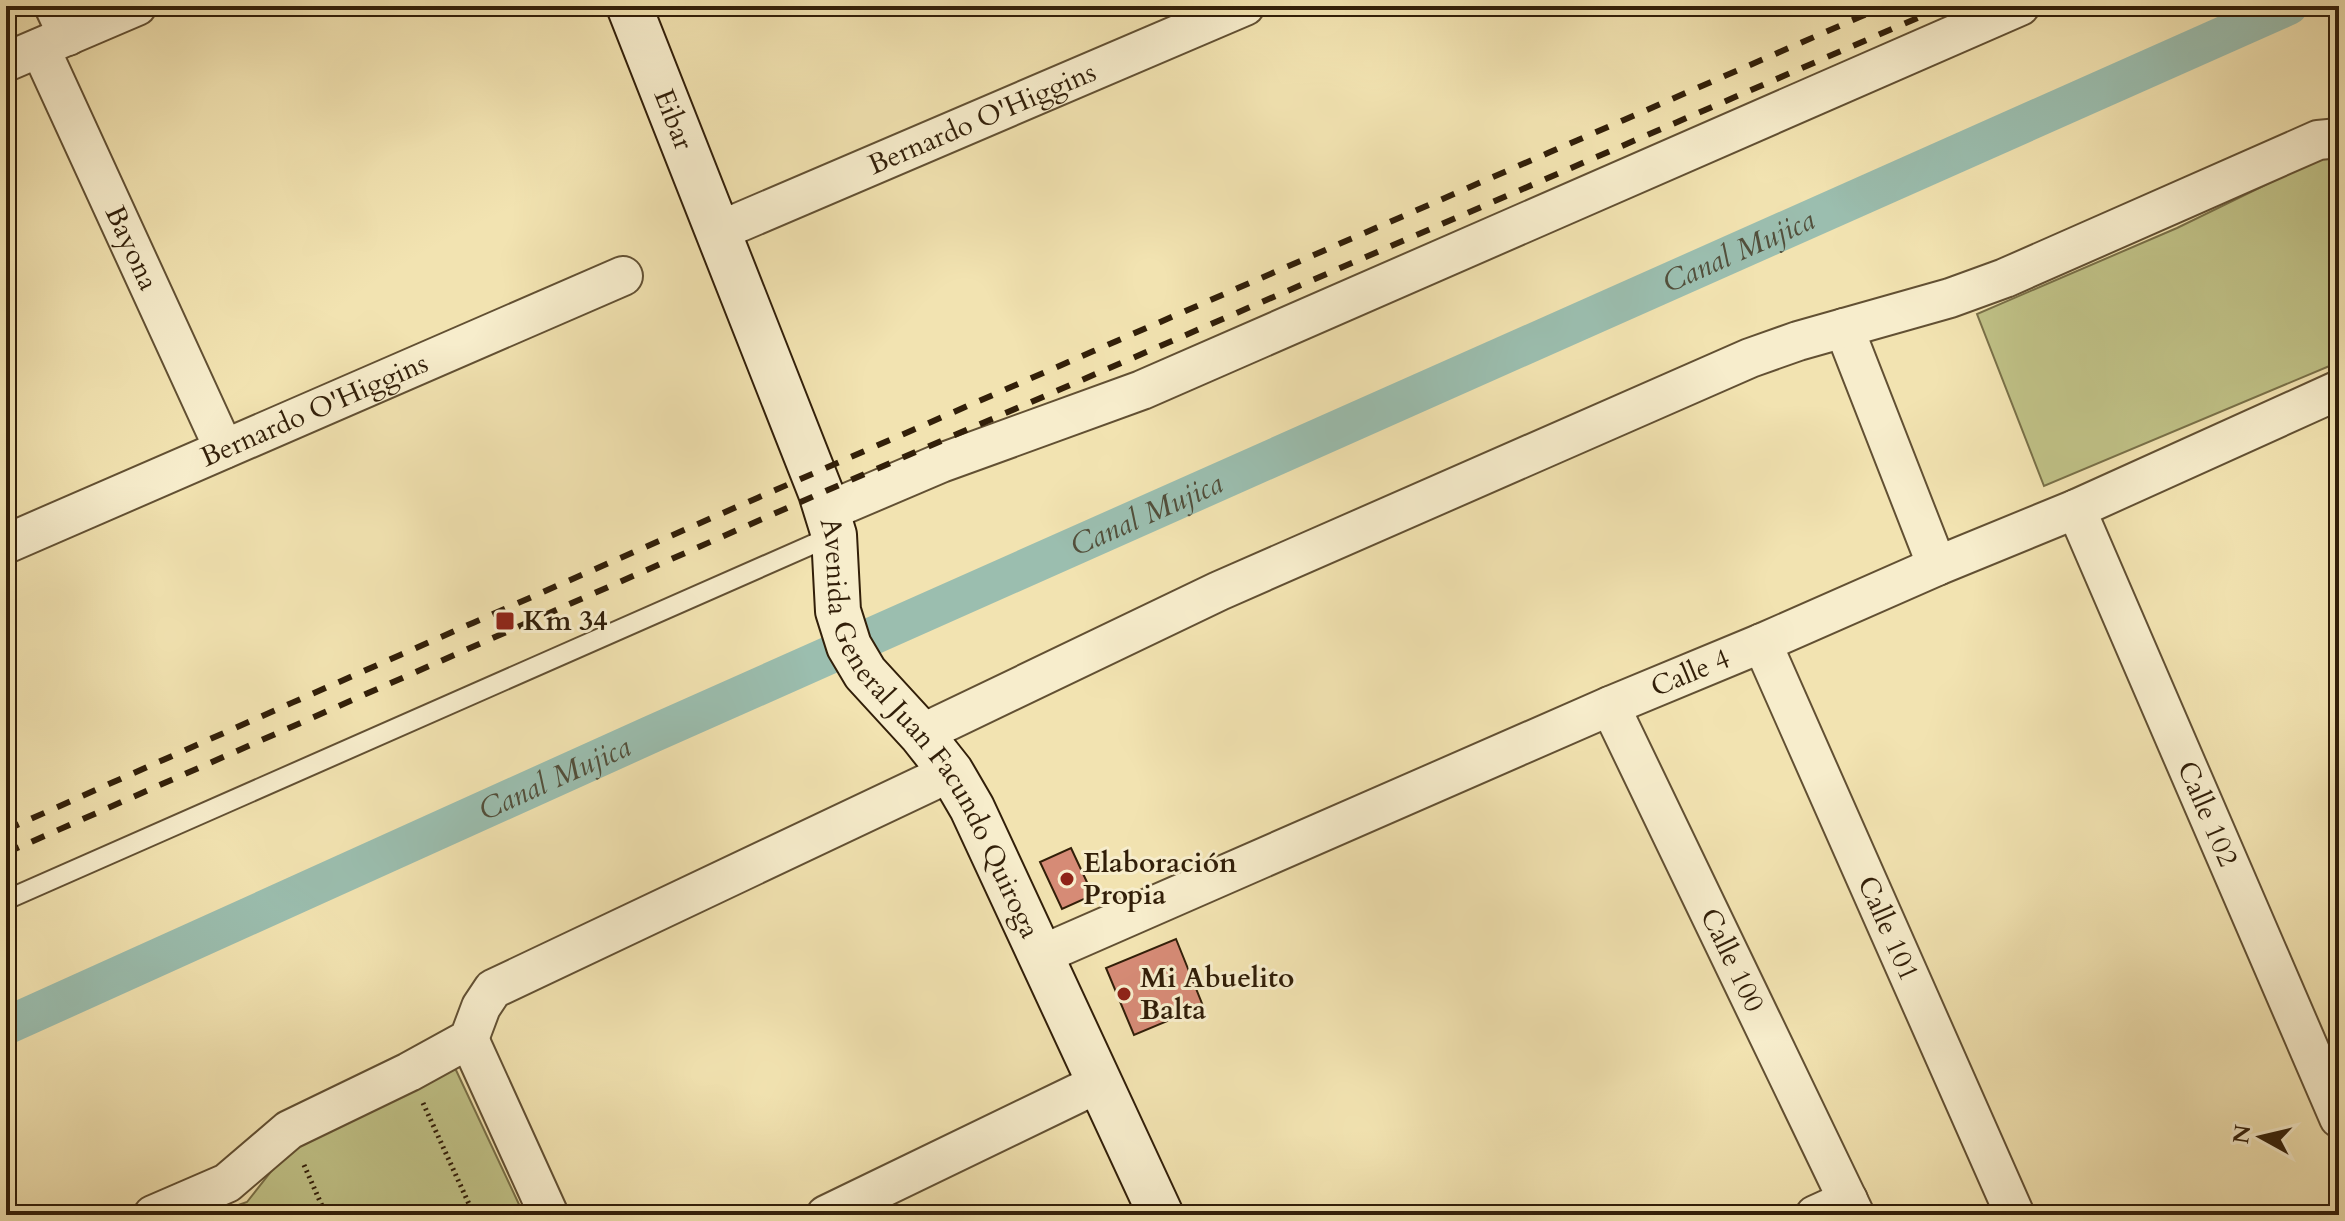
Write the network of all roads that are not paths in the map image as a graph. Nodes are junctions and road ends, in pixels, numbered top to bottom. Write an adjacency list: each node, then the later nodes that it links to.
1 (137, 6): 5 (street)
2 (629, 6): 7 (street, Eibar)
3 (1245, 6): 7 (street, Bernardo O'Higgins)
4 (2020, 6): 13 (street)
5 (42, 38): 11 (street, Bayona)
6 (2339, 138): 9 (street)
7 (719, 231): 13 (street, Avenida General Juan Facundo Quiroga)
8 (623, 276): 11 (street, Bernardo O'Higgins)
9 (1844, 328): 15 (street); 18 (street)
10 (2339, 390): 12 (street, Calle 4)
11 (224, 449): 14 (street, Bernardo O'Higgins)
12 (2076, 509): 15 (street, Calle 4); 24 (street, Calle 102)
13 (830, 524): 18 (street, Avenida General Juan Facundo Quiroga); 20 (lane)
14 (6, 544)
15 (1937, 566): 16 (street, Calle 4)
16 (1762, 643): 17 (street, Calle 4); 31 (street, Calle 101)
17 (1610, 706): 21 (street, Calle 4); 26 (street, Calle 100)
18 (921, 734): 19 (street, Avenida General Juan Facundo Quiroga)
19 (951, 772): 21 (street, Avenida General Juan Facundo Quiroga); 22 (street)
20 (6, 900)
21 (1041, 955): 23 (street, Avenida General Juan Facundo Quiroga)
22 (469, 1039): 27 (street); 28 (street)
23 (1099, 1083): 25 (street); 30 (street, Avenida General Juan Facundo Quiroga)
24 (2339, 1118)
25 (869, 1206): 29 (street)
26 (1839, 1210)
27 (153, 1215)
28 (549, 1215)
29 (826, 1215)
30 (1161, 1215)
31 (2015, 1215)

